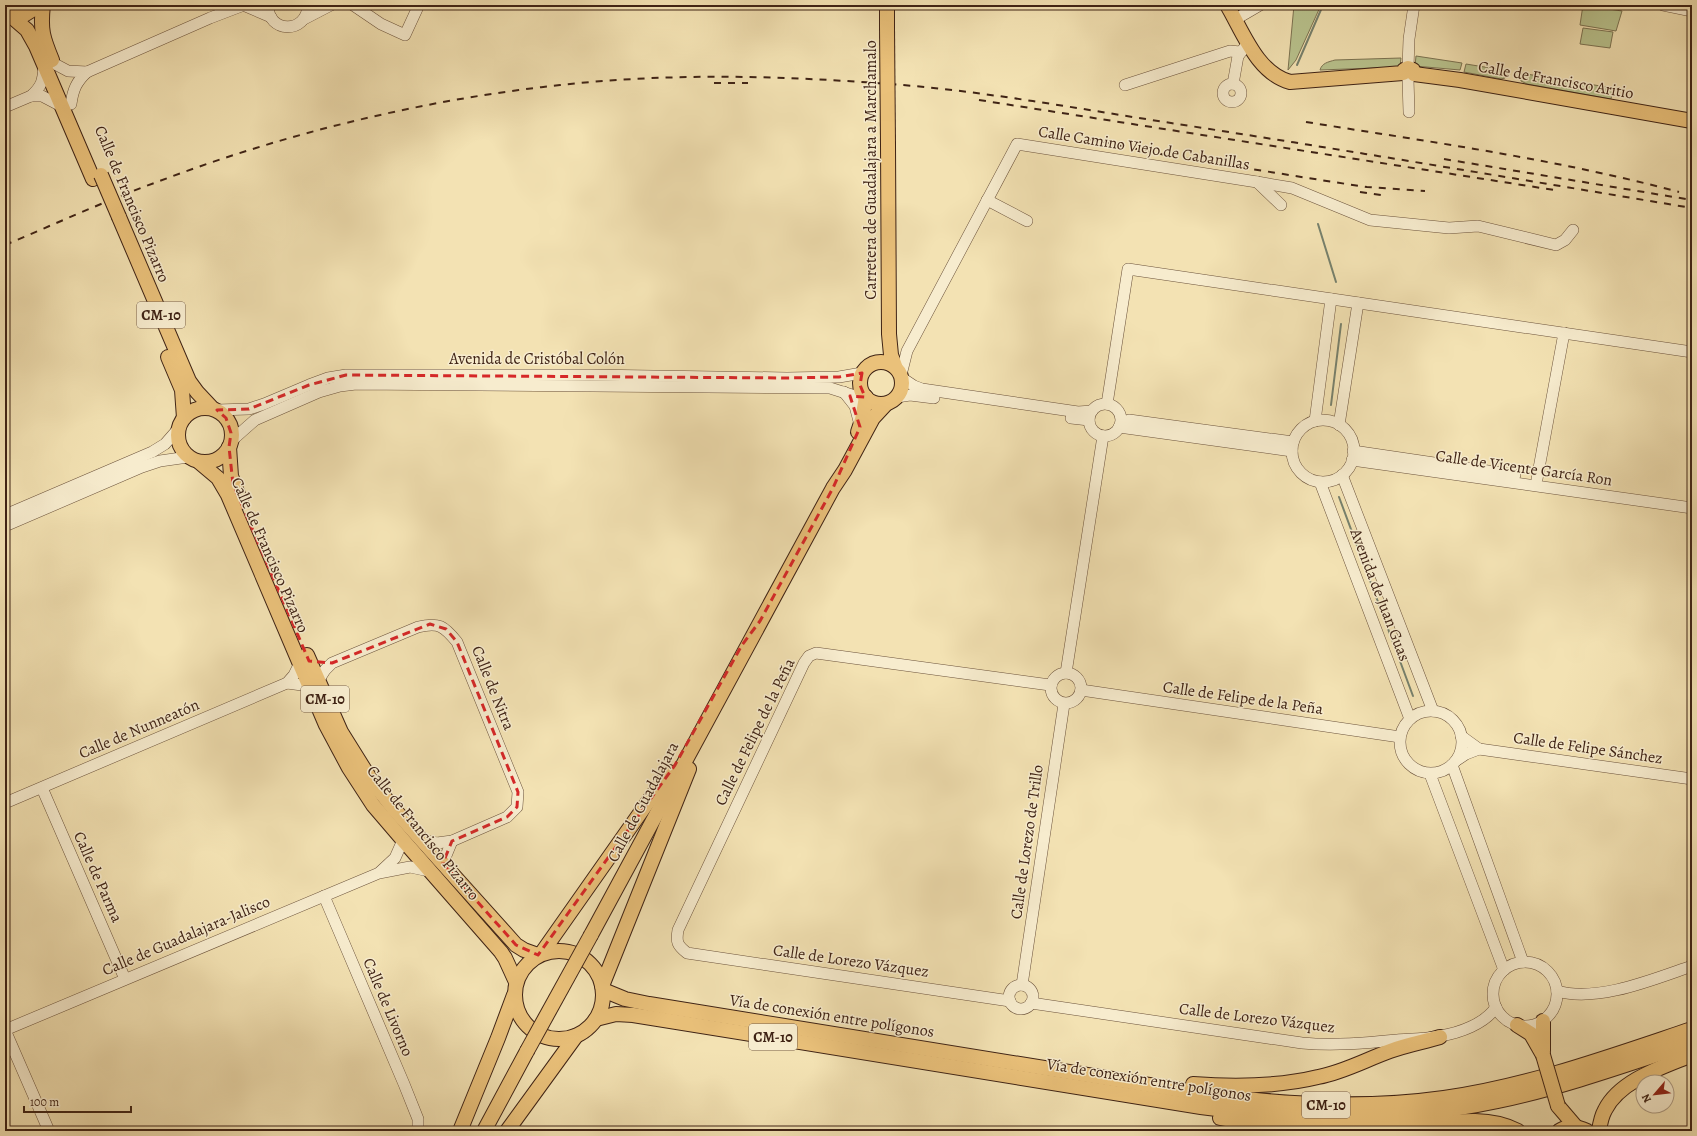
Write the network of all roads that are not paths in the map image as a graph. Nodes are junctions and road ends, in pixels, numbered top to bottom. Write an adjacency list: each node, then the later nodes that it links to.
1 (40, 5): 15 (main road, CM-10)
2 (43, 5): 20 (main road, Calle de Francisco Pizarro / CM-10)
3 (244, 5): 16 (street); 21 (street)
4 (268, 5): 16 (street)
5 (308, 5): 17 (street)
6 (331, 5): 17 (street)
7 (353, 5): 13 (street)
8 (887, 5): 40 (main road, Carretera de Guadalajara a Marchamalo, bridge)
9 (1227, 5): 18 (main road, Calle de Francisco Aritio)
10 (1260, 5): 18 (street)
11 (1414, 5): 22 (street)
12 (1662, 5): 14 (street)
13 (418, 9)
14 (1692, 11)
15 (9, 16): 20 (main road, Calle de Francisco Pizarro / CM-10)
16 (271, 17): 17 (street)
17 (304, 19)
18 (1236, 19): 19 (main road, Calle de Francisco Aritio)
19 (1245, 48): 22 (main road, Calle de Francisco Aritio); 23 (street); 24 (street)
20 (49, 64): 21 (street); 25 (street); 26 (main road, Calle de Francisco Pizarro / CM-10)
21 (87, 72): 26 (street)
22 (1408, 74): 28 (street); 29 (main road, Calle de Francisco Aritio)
23 (1234, 84)
24 (1125, 85)
25 (31, 96): 26 (street); 27 (street)
26 (66, 105): 33 (main road, Calle de Francisco Pizarro / CM-10)
27 (5, 107)
28 (1409, 112)
29 (1690, 119)
30 (1257, 182): 31 (street, Calle Camino Viejo de Cabanillas); 32 (street, Calle Camino Viejo de Cabanillas); 35 (street)
31 (987, 200): 34 (street); 40 (street)
32 (1281, 206)
33 (115, 218): 46 (main road, Calle de Francisco Pizarro / CM-10); 49 (main road, Calle de Francisco Pizarro / CM-10)
34 (1026, 221)
35 (1573, 230)
36 (1331, 298): 37 (street); 45 (street); 48 (street)
37 (1358, 303): 38 (street); 51 (street)
38 (1564, 333): 39 (street); 59 (street)
39 (1692, 352)
40 (894, 368): 41 (main road); 44 (main road); 47 (street)
41 (862, 373): 43 (main road); 46 (street, Avenida de Cristóbal Colón)
42 (844, 392): 43 (street, Avenida de Cristóbal Colón); 52 (street); 54 (street, Avenida de Cristóbal Colón)
43 (866, 397): 44 (main road); 52 (main road, Calle de Guadalajara)
44 (891, 400): 47 (street); 61 (main road, Calle de Guadalajara)
45 (1107, 404): 47 (street); 50 (street)
46 (214, 409): 49 (main road); 54 (main road, CM-10)
47 (1090, 415): 53 (street)
48 (1315, 421): 51 (street); 55 (street)
49 (181, 423): 57 (main road, CM-10); 64 (street)
50 (1120, 423): 53 (street); 55 (street)
51 (1339, 425): 56 (street)
52 (860, 427): 61 (main road, Calle de Guadalajara)
53 (1103, 436): 69 (street)
54 (230, 445): 57 (main road); 67 (main road, Calle de Francisco Pizarro / CM-10)
55 (1292, 446): 60 (street)
56 (1353, 456): 58 (street); 59 (street); 63 (street, Calle de Vicente García Ron)
57 (194, 460): 65 (street); 67 (main road, Calle de Francisco Pizarro / CM-10)
58 (1342, 475): 60 (street); 76 (street, Avenida de Juan Guas)
59 (1537, 479): 62 (street)
60 (1320, 482): 77 (street, Avenida de Juan Guas)
61 (833, 488): 66 (main road, Calle de Guadalajara)
62 (1692, 501)
63 (1692, 508)
64 (5, 515)
65 (5, 526)
66 (760, 621): 70 (main road, Calle de Guadalajara); 94 (main road)
67 (304, 662): 68 (street, Calle de Nitra); 71 (street, Calle de Nunneatón); 72 (main road, Calle de Francisco Pizarro / CM-10)
68 (332, 663): 72 (street, Calle de Nitra); 88 (street, Calle de Nitra)
69 (1066, 673): 73 (street); 74 (street)
70 (727, 682): 96 (main road); 124 (main road, Calle de Guadalajara, bridge)
71 (286, 683): 72 (street); 84 (street, Calle de Nunneatón)
72 (314, 685): 86 (main road, Calle de Francisco Pizarro / CM-10); 87 (main road, Calle de Francisco Pizarro / CM-10)
73 (1050, 685): 75 (street); 93 (street, Calle de Felipe de la Peña)
74 (1081, 690): 75 (street); 79 (street, Calle de Felipe de la Peña)
75 (1064, 704): 100 (street, Calle de Lorezo de Trillo)
76 (1433, 711): 77 (street); 78 (street)
77 (1410, 719): 79 (street)
78 (1461, 736): 80 (street); 81 (street)
79 (1400, 737): 82 (street)
80 (1479, 749): 81 (street); 83 (street, Calle de Felipe Sánchez)
81 (1454, 762): 82 (street); 95 (street)
82 (1430, 774): 98 (street)
83 (1692, 779)
84 (42, 788): 85 (street, Calle de Nunneatón); 99 (street, Calle de Parma)
85 (5, 803)
86 (403, 840): 90 (main road, Calle de Francisco Pizarro / CM-10); 91 (street, Calle de Guadalajara-Jalisco)
87 (423, 840): 88 (street, Calle de Nitra); 89 (main road, Calle de Francisco Pizarro / CM-10)
88 (452, 841): 89 (street)
89 (443, 863): 94 (main road, Calle de Francisco Pizarro / CM-10)
90 (429, 871): 91 (street, Calle de Guadalajara-Jalisco); 101 (main road, Calle de Francisco Pizarro / CM-10)
91 (380, 873): 92 (street, Calle de Guadalajara-Jalisco)
92 (324, 896): 99 (street, Calle de Guadalajara-Jalisco); 122 (street, Calle de Livorno)
93 (687, 953): 105 (street, Calle de Lorezo Vázquez)
94 (540, 954): 101 (main road); 102 (main road)
95 (1523, 962): 98 (street); 103 (street)
96 (611, 966): 102 (main road); 104 (main road)
97 (1692, 966): 103 (street)
98 (1504, 970): 107 (street)
99 (125, 979): 112 (street, Calle de Guadalajara-Jalisco)
100 (1022, 985): 105 (street); 106 (street)
101 (515, 988): 113 (main road, CM-10); 123 (main road)
102 (603, 988): 104 (main road, Vía de conexión entre polígonos / CM-10); 108 (main road, CM-10)
103 (1557, 991): 109 (street)
104 (625, 999): 118 (main road, Vía de conexión entre polígonos / CM-10)
105 (1010, 1001): 106 (street)
106 (1031, 1003): 114 (street, Calle de Lorezo Vázquez)
107 (1496, 1007): 110 (street); 114 (street, Calle de Lorezo Vázquez)
108 (596, 1019): 113 (main road, CM-10); 118 (main road, Vía de conexión entre polígonos / CM-10)
109 (1543, 1021): 110 (street); 116 (main road)
110 (1517, 1025): 116 (main road)
111 (1692, 1029): 118 (main road, Vía de conexión entre polígonos / CM-10)
112 (5, 1030): 121 (street)
113 (576, 1036): 125 (main road)
114 (1440, 1036): 118 (main road, CM-10)
115 (1692, 1043): 118 (main road, Vía de conexión entre polígonos / CM-10)
116 (1543, 1055): 119 (main road, bridge)
117 (1686, 1058): 128 (main road)
118 (952, 1060): 126 (main road, CM-10)
119 (1558, 1106): 120 (main road); 127 (main road)
120 (1581, 1129): 127 (main road)
121 (49, 1131)
122 (418, 1131)
123 (460, 1131)
124 (484, 1131)
125 (507, 1131)
126 (1518, 1131)
127 (1558, 1131)
128 (1599, 1131)

